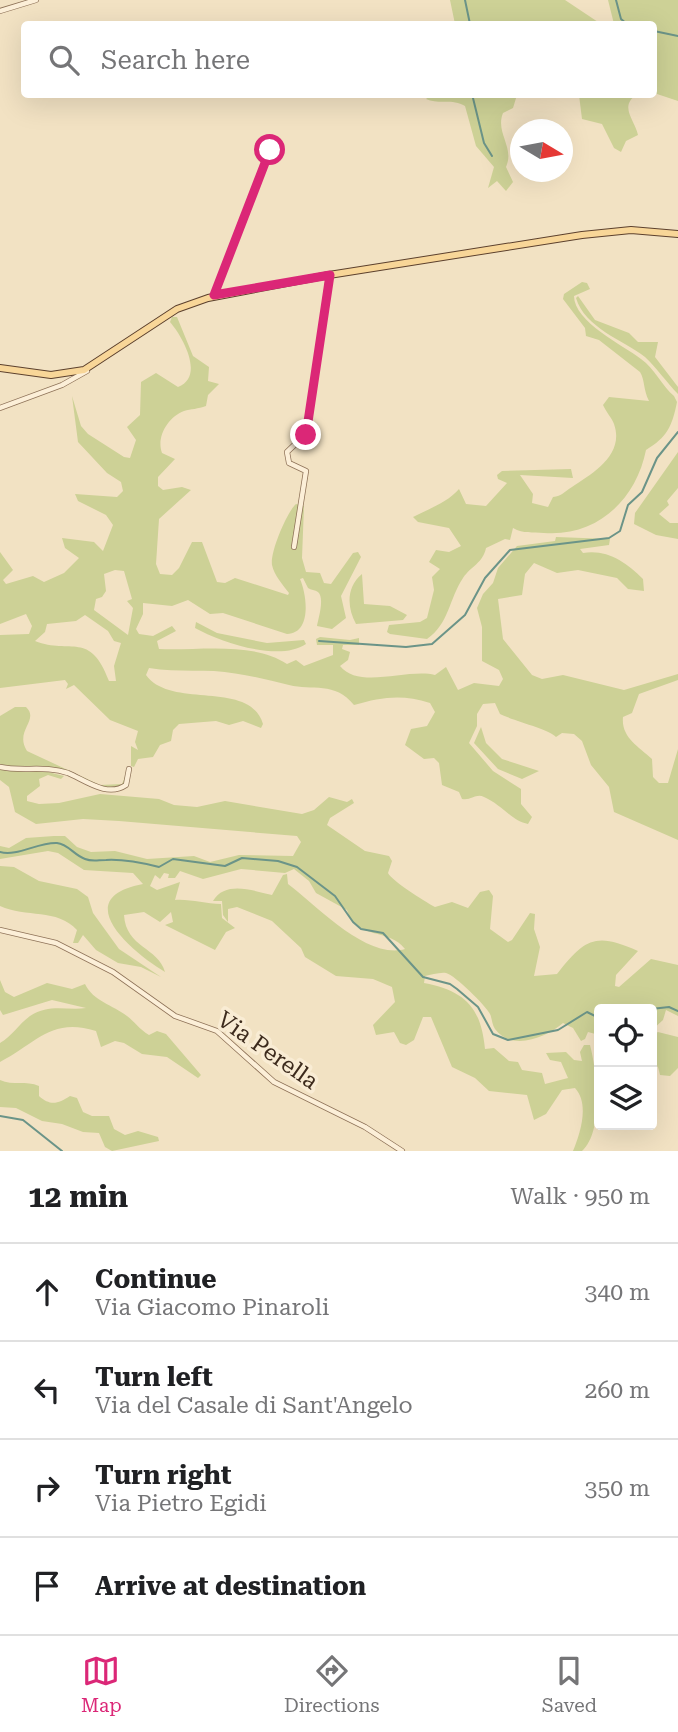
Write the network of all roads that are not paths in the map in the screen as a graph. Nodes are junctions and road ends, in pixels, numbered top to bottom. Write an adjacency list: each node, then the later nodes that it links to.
1 (36, 0): 2 (street)
2 (0, 11)
3 (270, 150): 6 (street)
4 (678, 234): 5 (main road)
5 (330, 275): 6 (main road); 10 (street)
6 (214, 297): 7 (main road)
7 (96, 364): 8 (main road); 9 (street)
8 (0, 368)
9 (0, 408)
10 (294, 547)
11 (0, 767): 12 (street)
12 (129, 769)
13 (0, 930): 14 (street, Via Perella)
14 (402, 1151)

